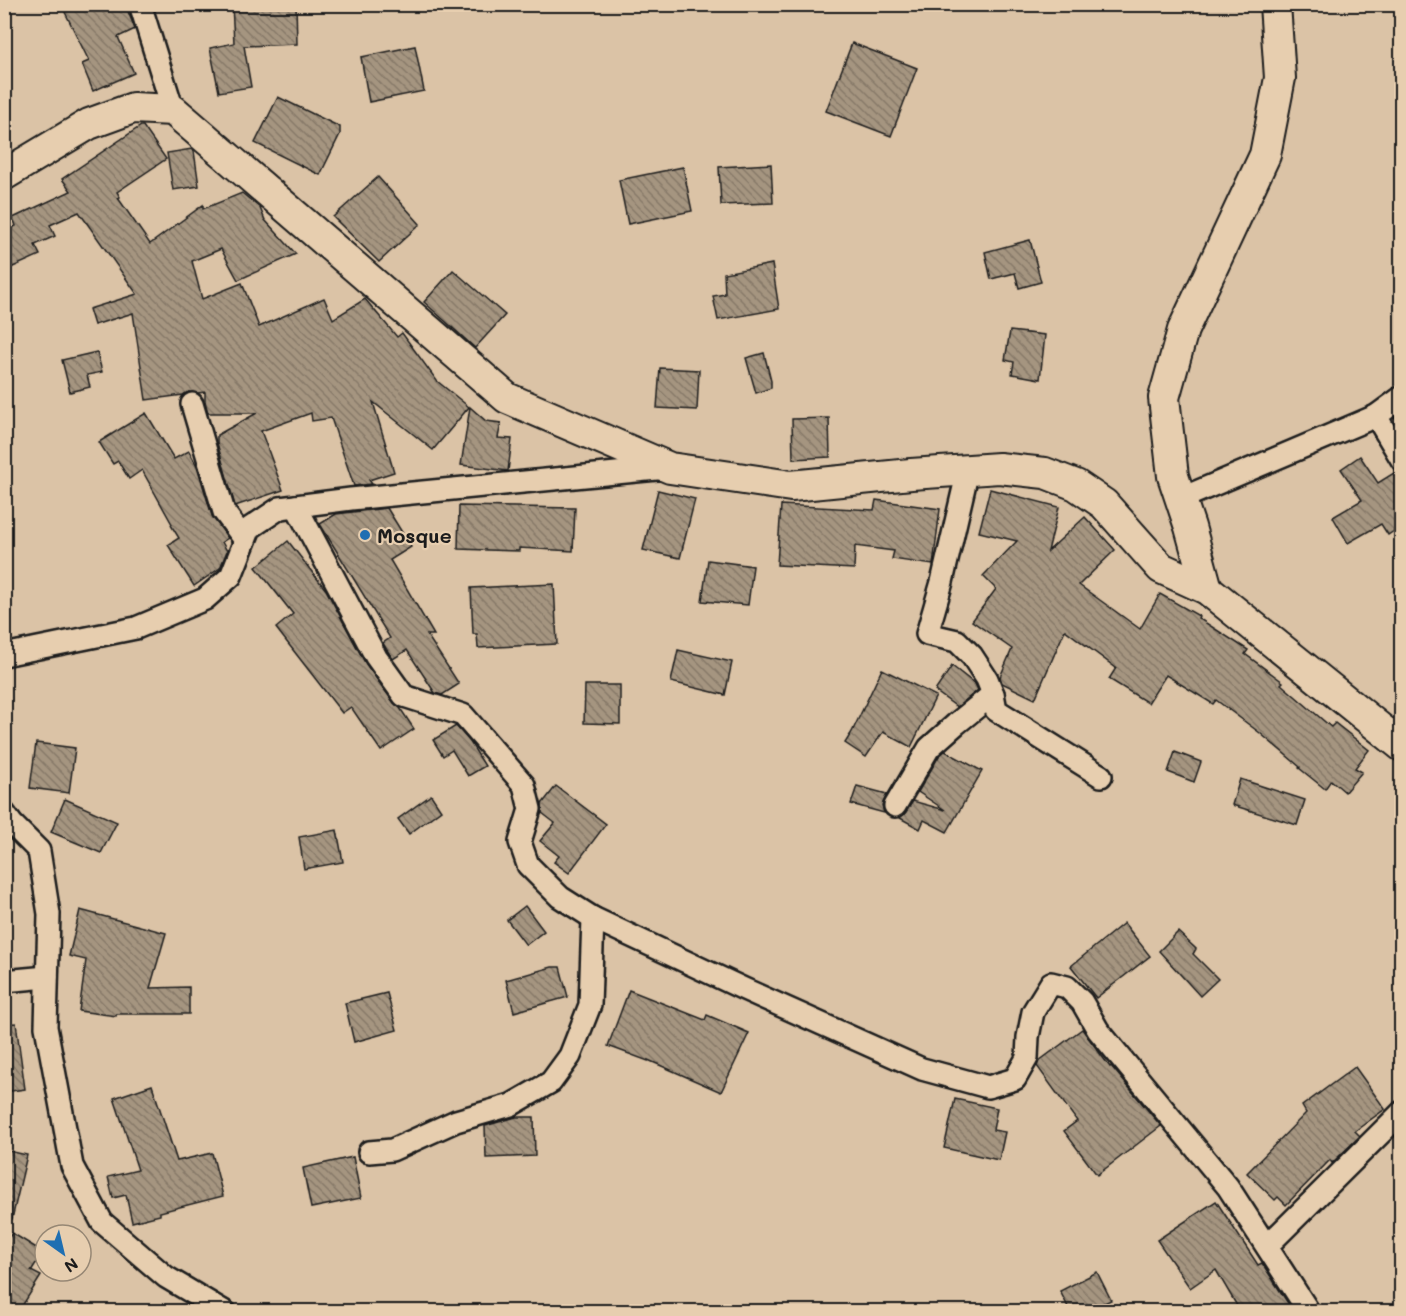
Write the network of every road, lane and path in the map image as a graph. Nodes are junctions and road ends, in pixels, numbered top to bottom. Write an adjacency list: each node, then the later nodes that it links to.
1 (140, 4): 3 (street)
2 (1275, 4): 11 (street)
3 (174, 110): 4 (street); 9 (street)
4 (4, 175)
5 (1401, 397): 7 (street)
6 (192, 404): 13 (street)
7 (1376, 416): 8 (street); 11 (street)
8 (1401, 460)
9 (670, 468): 10 (street); 12 (street)
10 (968, 470): 14 (street); 16 (street)
11 (1180, 499): 14 (street)
12 (296, 506): 13 (street); 21 (street)
13 (245, 540): 15 (street)
14 (1207, 589): 17 (street)
15 (4, 655)
16 (993, 694): 18 (street); 19 (street)
17 (1401, 746)
18 (1101, 776)
19 (896, 806)
20 (4, 813): 22 (street)
21 (593, 918): 25 (street); 26 (street)
22 (47, 977): 23 (street); 27 (street)
23 (4, 981)
24 (1401, 1112): 26 (street)
25 (369, 1152)
26 (1267, 1246): 28 (street)
27 (225, 1311)
28 (1309, 1311)

